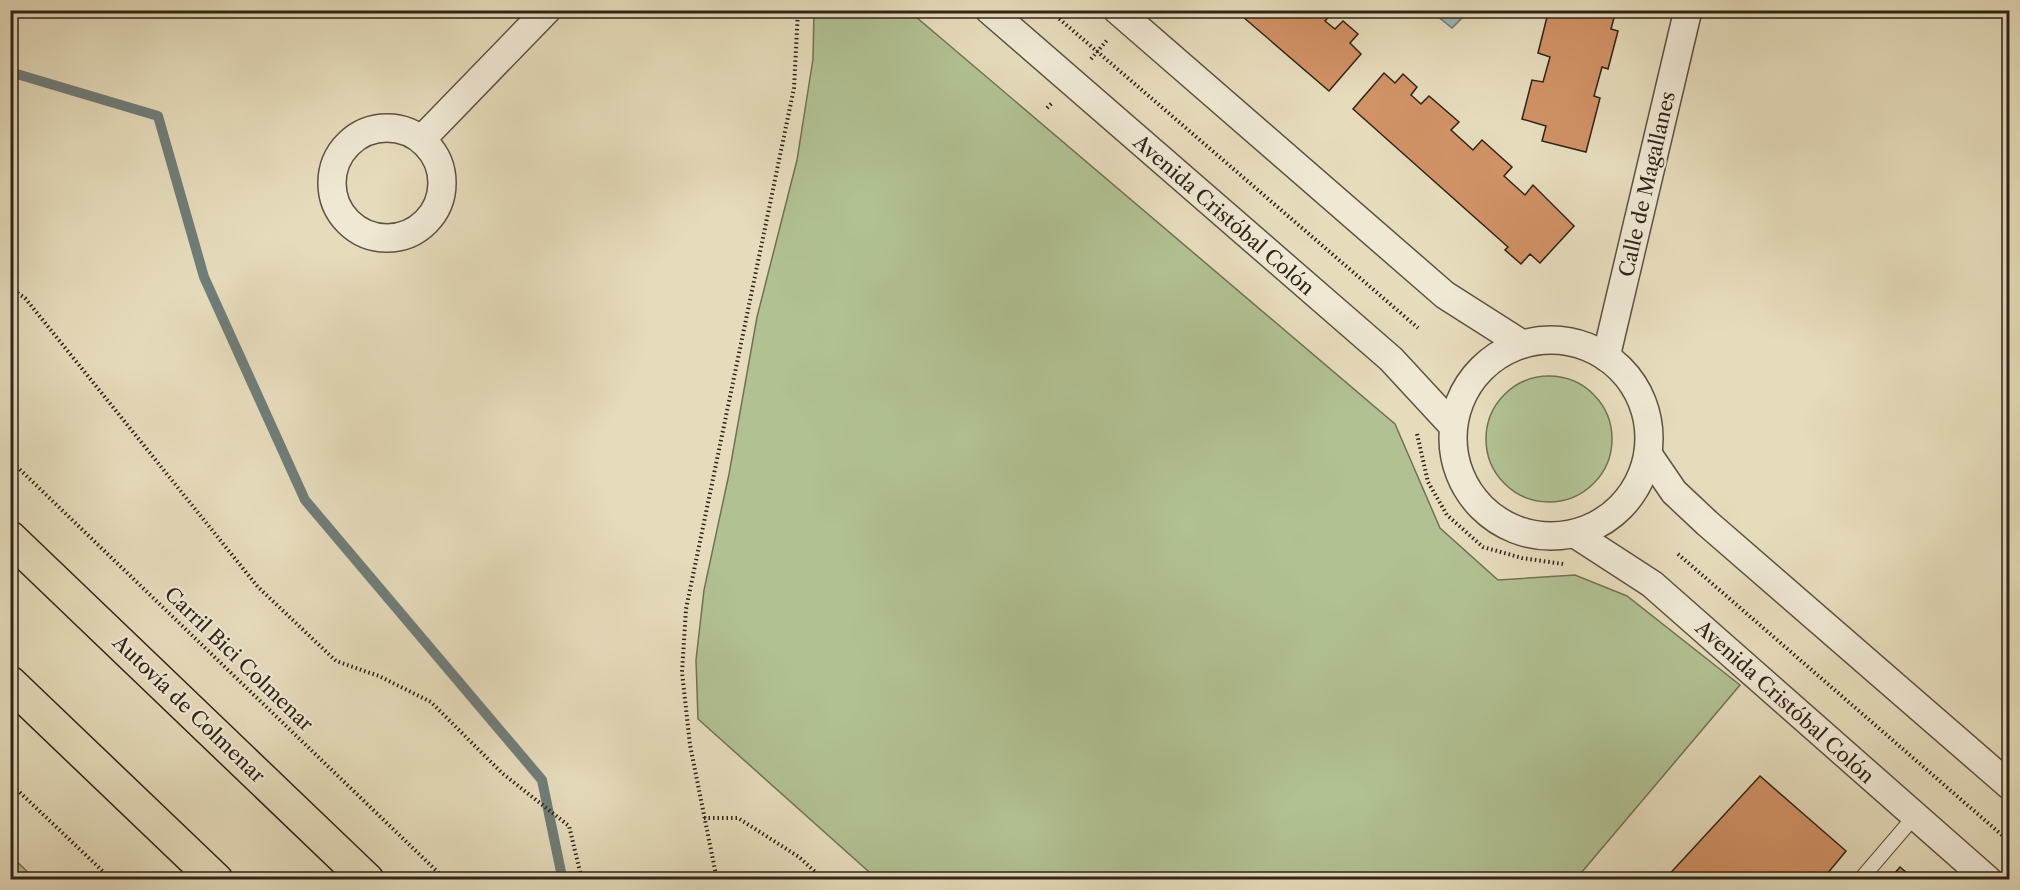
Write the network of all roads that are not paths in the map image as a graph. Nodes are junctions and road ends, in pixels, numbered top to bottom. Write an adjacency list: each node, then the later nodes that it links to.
1 (547, 10): 5 (street)
2 (989, 10): 8 (street, Avenida Cristóbal Colón)
3 (1117, 10): 6 (street)
4 (1688, 10): 7 (street, Calle de Magallanes)
5 (422, 139): 5 (street)
6 (1522, 344): 7 (street); 8 (street)
7 (1606, 357): 9 (street)
8 (1453, 426): 10 (street)
9 (1648, 454): 10 (street); 13 (street)
10 (1575, 534): 14 (street, Avenida Cristóbal Colón)
11 (10, 538): 16 (highway, Autovía de Colmenar)
12 (10, 683): 15 (highway)
13 (2010, 786)
14 (1914, 817): 17 (lane); 18 (street, Avenida Cristóbal Colón)
15 (216, 879)
16 (367, 879)
17 (1860, 879)
18 (1988, 879)

